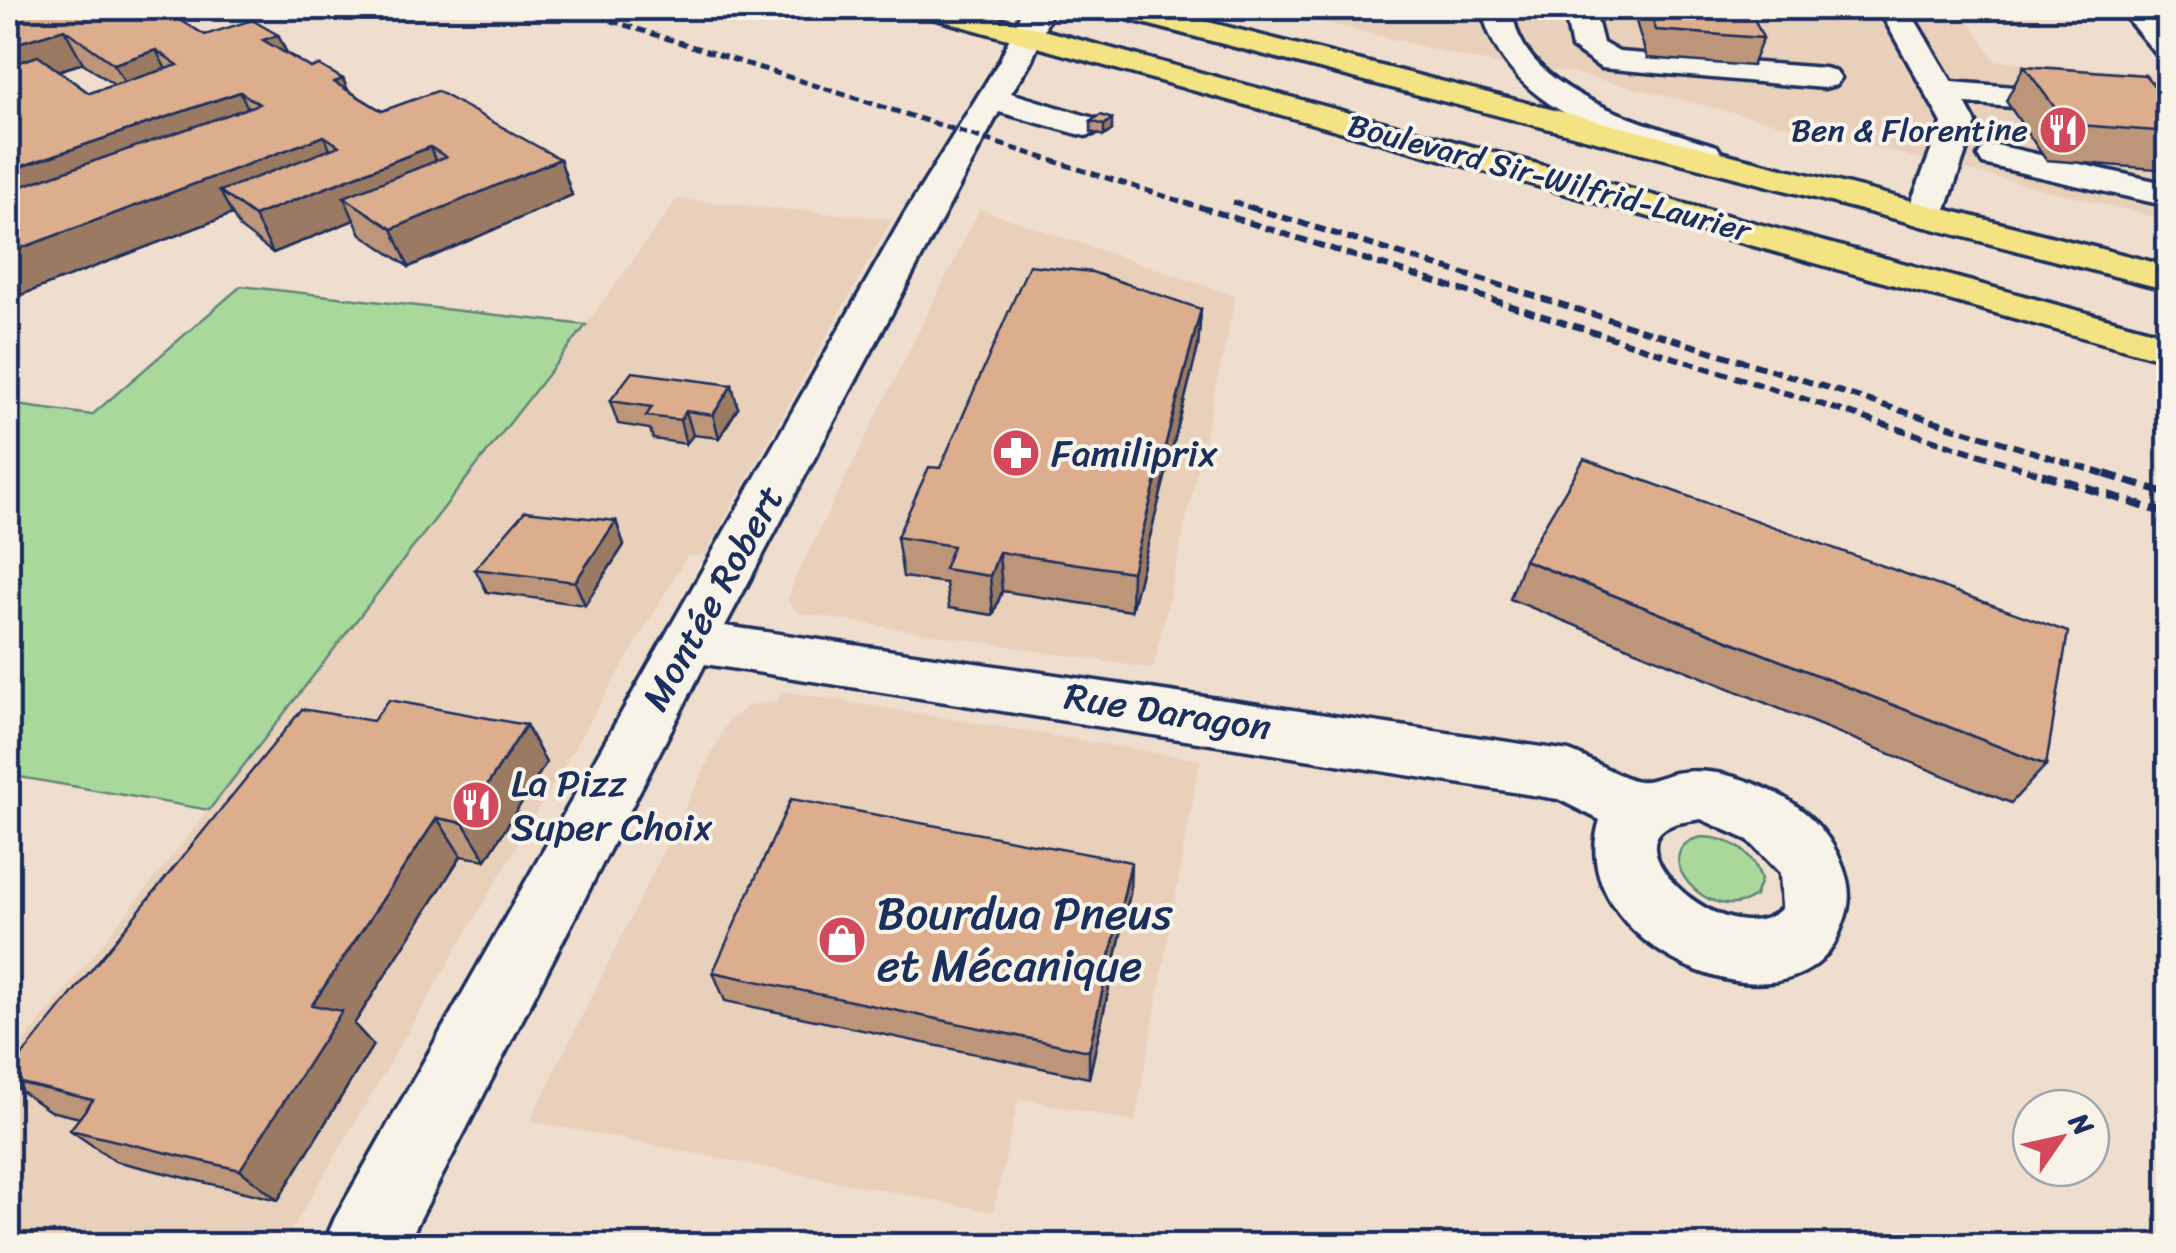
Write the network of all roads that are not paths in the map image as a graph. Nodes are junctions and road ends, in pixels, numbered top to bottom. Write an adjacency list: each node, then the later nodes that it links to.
1 (930, 8): 7 (main road, Boulevard Sir-Wilfrid-Laurier)
2 (1120, 8): 15 (main road, Boulevard Sir-Wilfrid-Laurier)
3 (1496, 8): 15 (street)
4 (1579, 8): 9 (street)
5 (1893, 8): 10 (street)
6 (2133, 8): 8 (street)
7 (1032, 21): 11 (street, Montée Robert); 19 (main road, Boulevard Sir-Wilfrid-Laurier)
8 (2168, 48)
9 (1824, 78)
10 (1941, 92): 13 (street); 17 (street)
11 (990, 98): 12 (street); 20 (street, Montée Robert)
12 (1085, 126)
13 (2168, 148)
14 (1996, 156): 16 (street)
15 (1759, 172): 17 (main road, Boulevard Sir-Wilfrid-Laurier)
16 (2168, 196)
17 (1926, 215): 18 (main road, Boulevard Sir-Wilfrid-Laurier)
18 (2168, 278)
19 (2168, 348)
20 (690, 641): 21 (street, Rue Daragon); 22 (street, Montée Robert)
21 (1638, 810)
22 (364, 1246)

